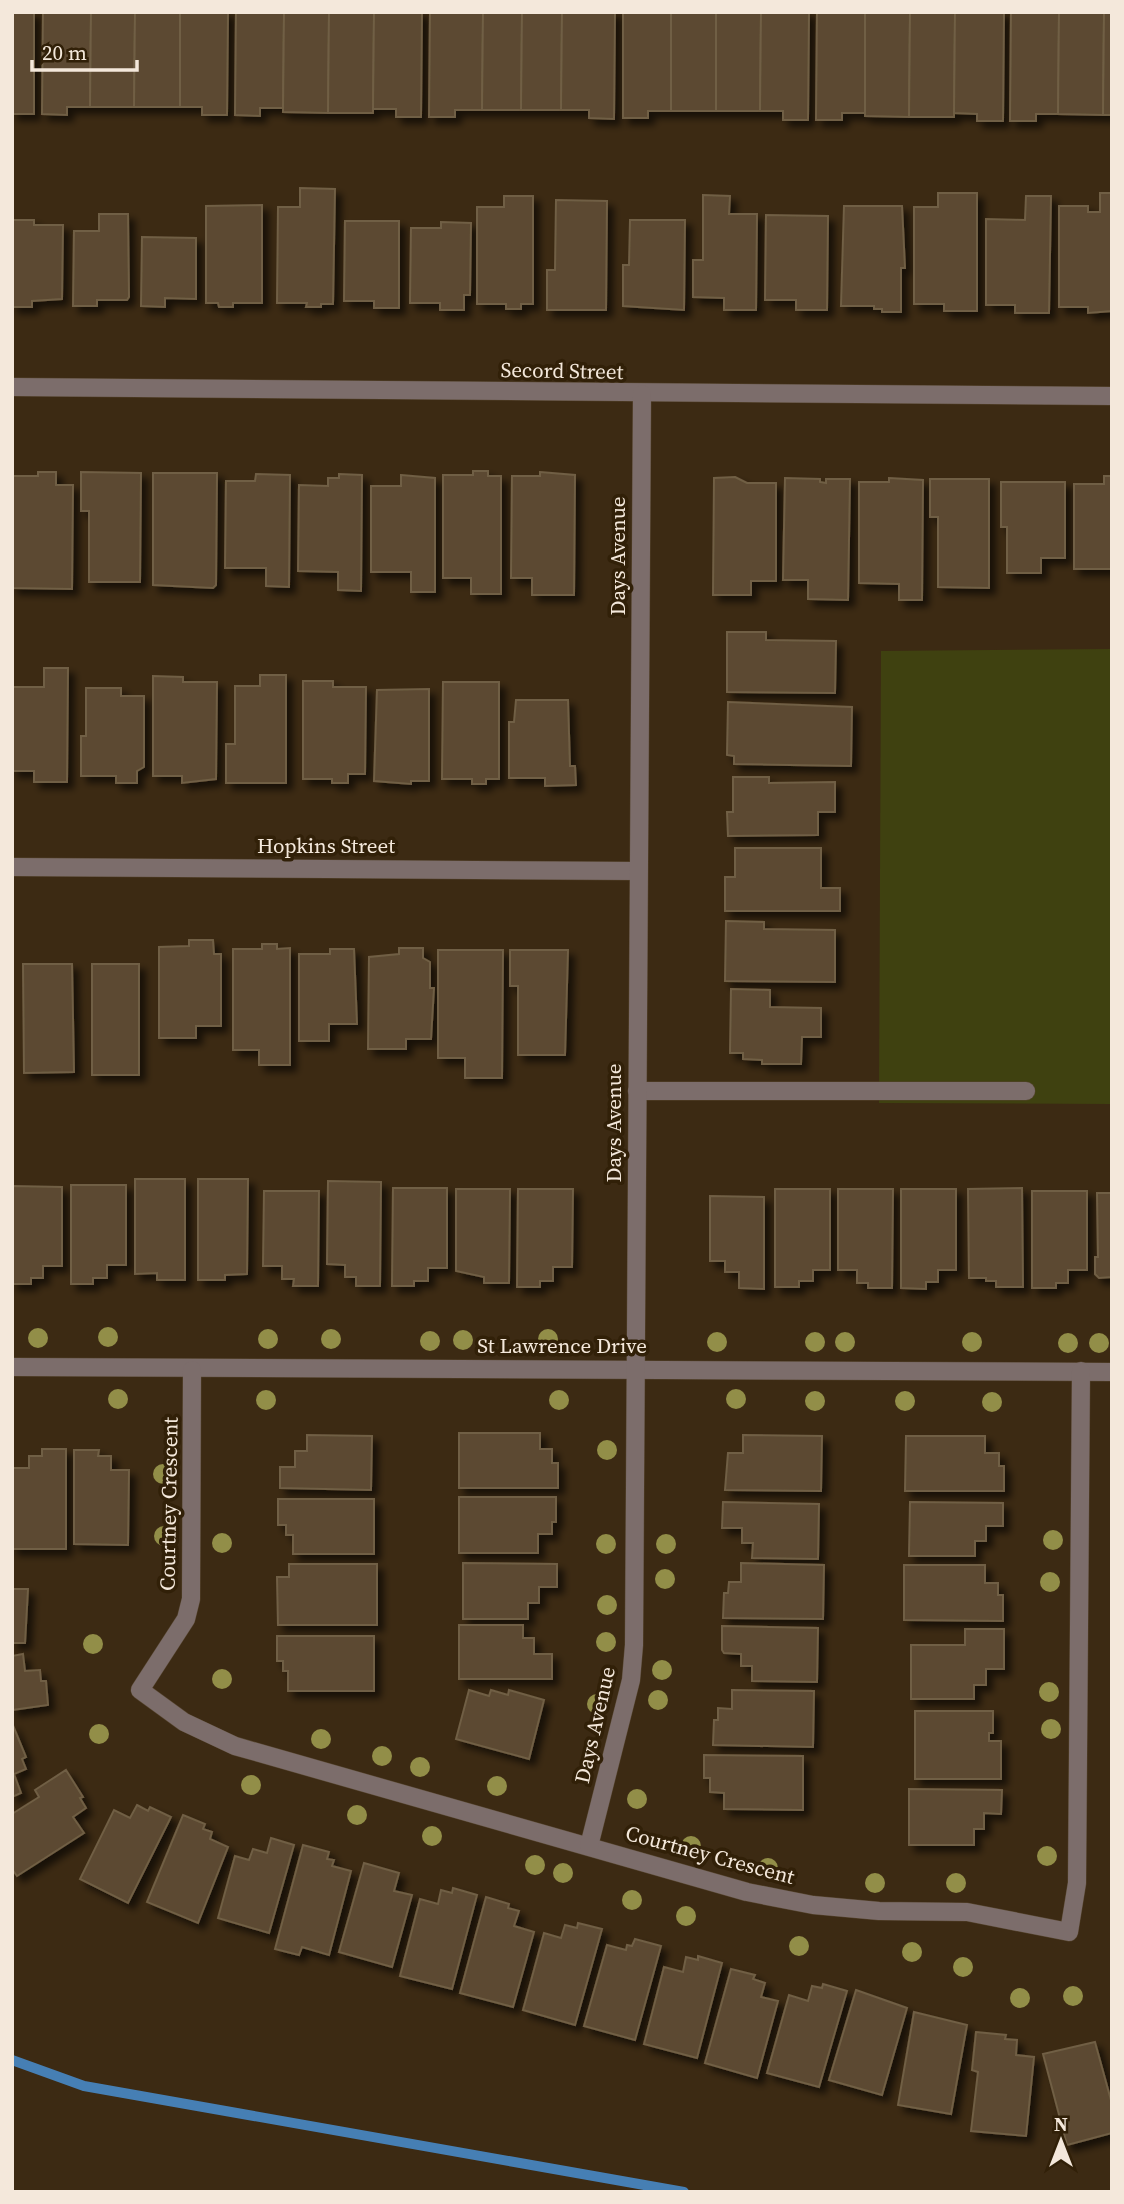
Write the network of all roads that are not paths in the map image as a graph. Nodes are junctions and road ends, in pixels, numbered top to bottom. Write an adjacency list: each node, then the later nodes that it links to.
1 (12, 387): 2 (street, Secord Street)
2 (642, 394): 3 (street, Secord Street); 5 (street, Days Avenue)
3 (1112, 396)
4 (12, 867): 5 (street, Hopkins Street)
5 (638, 871): 6 (street, Days Avenue)
6 (637, 1091): 7 (street); 9 (street, Days Avenue)
7 (1026, 1091)
8 (12, 1367): 10 (street, St Lawrence Drive)
9 (635, 1368): 10 (street, St Lawrence Drive); 11 (street, St Lawrence Drive); 13 (street, Days Avenue)
10 (192, 1370): 13 (street, Courtney Crescent)
11 (1081, 1371): 12 (street, St Lawrence Drive); 13 (street, Courtney Crescent)
12 (1112, 1372)
13 (589, 1846)

